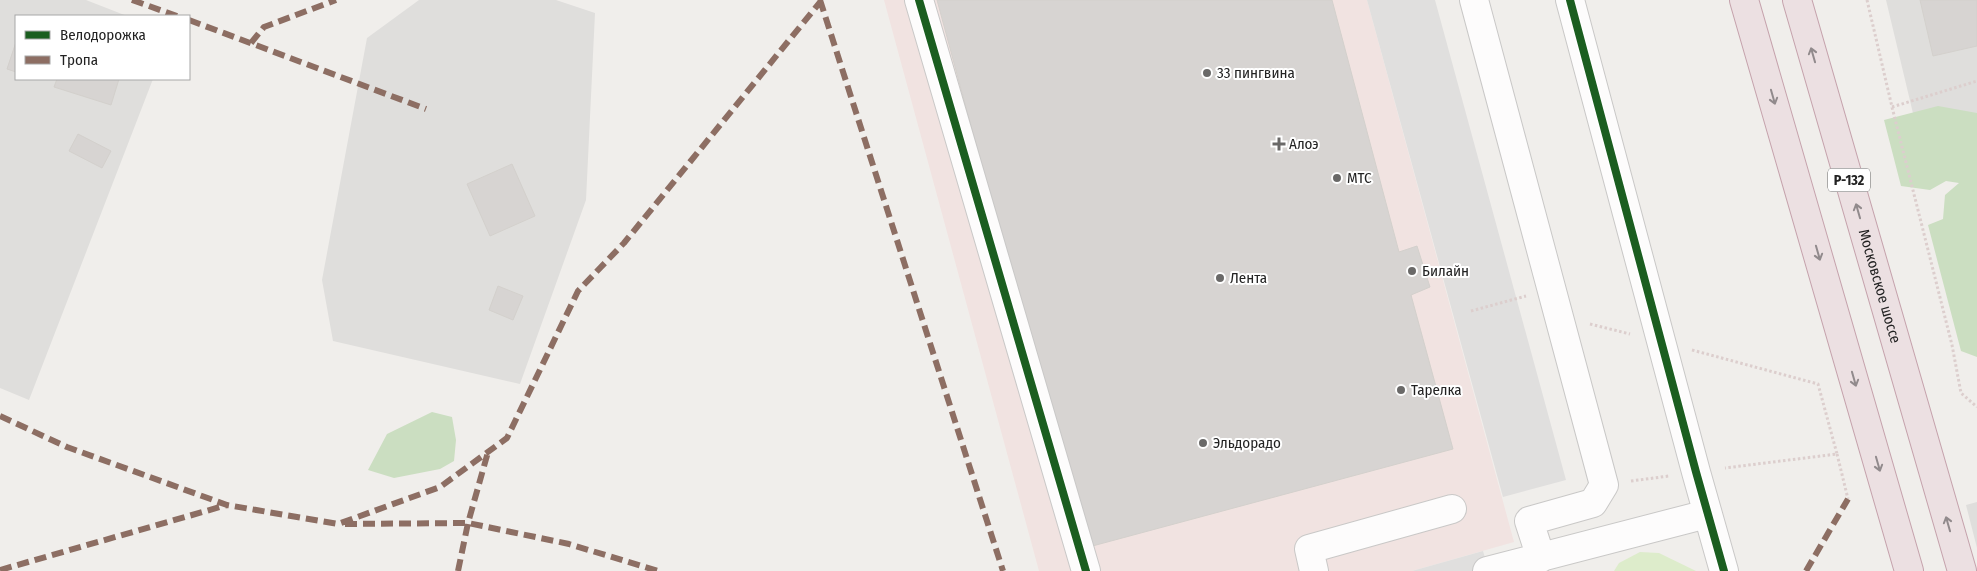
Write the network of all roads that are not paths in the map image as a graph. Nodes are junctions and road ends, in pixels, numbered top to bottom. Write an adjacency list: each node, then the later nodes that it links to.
1 (918, 0): 10 (street)
2 (1474, 0): 8 (street)
3 (1570, 0): 7 (street)
4 (1744, 0): 13 (highway, one-way to 13)
5 (1797, 0): 14 (highway, Московское шоссе / Р-132, one-way to 5)
6 (1452, 509): 11 (street)
7 (1707, 514): 8 (street); 12 (street)
8 (1541, 558): 9 (street)
9 (1502, 569)
10 (1086, 571)
11 (1314, 571)
12 (1724, 571)
13 (1909, 571)
14 (1962, 571)

